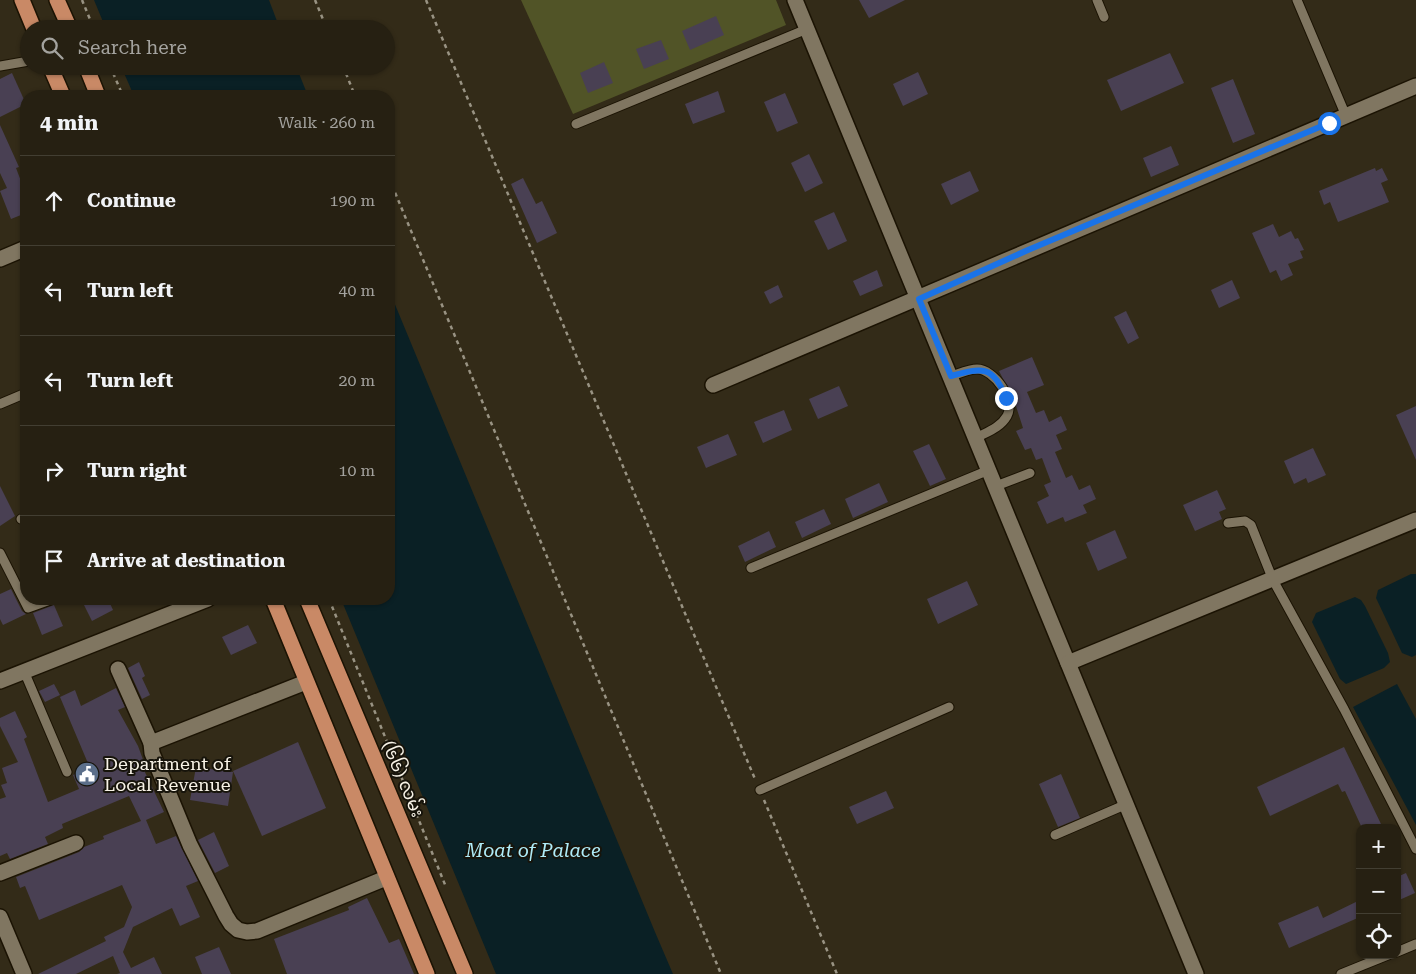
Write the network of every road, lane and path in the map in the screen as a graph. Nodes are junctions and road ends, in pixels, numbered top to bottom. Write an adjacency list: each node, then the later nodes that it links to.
1 (22, 0): 10 (main road)
2 (57, 0): 11 (main road)
3 (82, 0): 12 (path)
4 (315, 0): 13 (path)
5 (426, 0): 58 (path)
6 (796, 0): 14 (street)
7 (1097, 0): 9 (lane)
8 (1297, 0): 26 (lane)
9 (1104, 18)
10 (30, 20)
11 (66, 20)
12 (90, 20)
13 (323, 20)
14 (807, 29): 27 (lane); 31 (street)
15 (20, 63): 16 (lane)
16 (0, 66)
17 (54, 75): 22 (main road)
18 (90, 75): 23 (main road)
19 (114, 75): 24 (path)
20 (346, 75): 25 (path)
21 (1416, 86): 26 (street)
22 (60, 90)
23 (96, 90)
24 (120, 90)
25 (352, 90)
26 (1346, 116): 31 (street)
27 (576, 124)
28 (395, 192): 74 (path)
29 (20, 251): 30 (street)
30 (0, 259)
31 (919, 299): 32 (street); 33 (street)
32 (951, 376): 36 (street); 36 (lane)
33 (713, 385)
34 (20, 396): 35 (lane)
35 (0, 404)
36 (976, 438): 37 (street)
37 (989, 470): 39 (street); 43 (lane)
38 (1030, 473): 39 (lane)
39 (996, 486): 50 (street)
40 (1416, 520): 44 (street)
41 (1228, 523): 44 (lane)
42 (0, 553): 45 (lane)
43 (751, 568)
44 (1273, 580): 50 (street); 62 (lane)
45 (20, 592)
46 (193, 605): 52 (street)
47 (275, 605): 54 (main road)
48 (310, 605): 73 (main road, (၆၆) လမ်း)
49 (330, 605): 65 (path)
50 (1068, 663): 59 (street)
51 (118, 669): 56 (street)
52 (24, 671): 53 (street); 57 (lane)
53 (0, 680)
54 (306, 682): 56 (street); 64 (main road)
55 (949, 707): 58 (lane)
56 (151, 743): 64 (street)
57 (66, 772)
58 (760, 790): 75 (path)
59 (1127, 804): 60 (lane); 76 (street)
60 (1055, 835)
61 (76, 844): 63 (street)
62 (1416, 849)
63 (0, 873)
64 (386, 878): 72 (main road)
65 (448, 892)
66 (0, 917): 68 (street)
67 (1416, 944): 69 (lane)
68 (6, 947): 71 (street)
69 (1401, 950)
70 (1378, 959): 77 (lane)
71 (24, 974)
72 (427, 974)
73 (465, 974)
74 (721, 974)
75 (837, 974)
76 (1196, 974)
77 (1341, 974)

